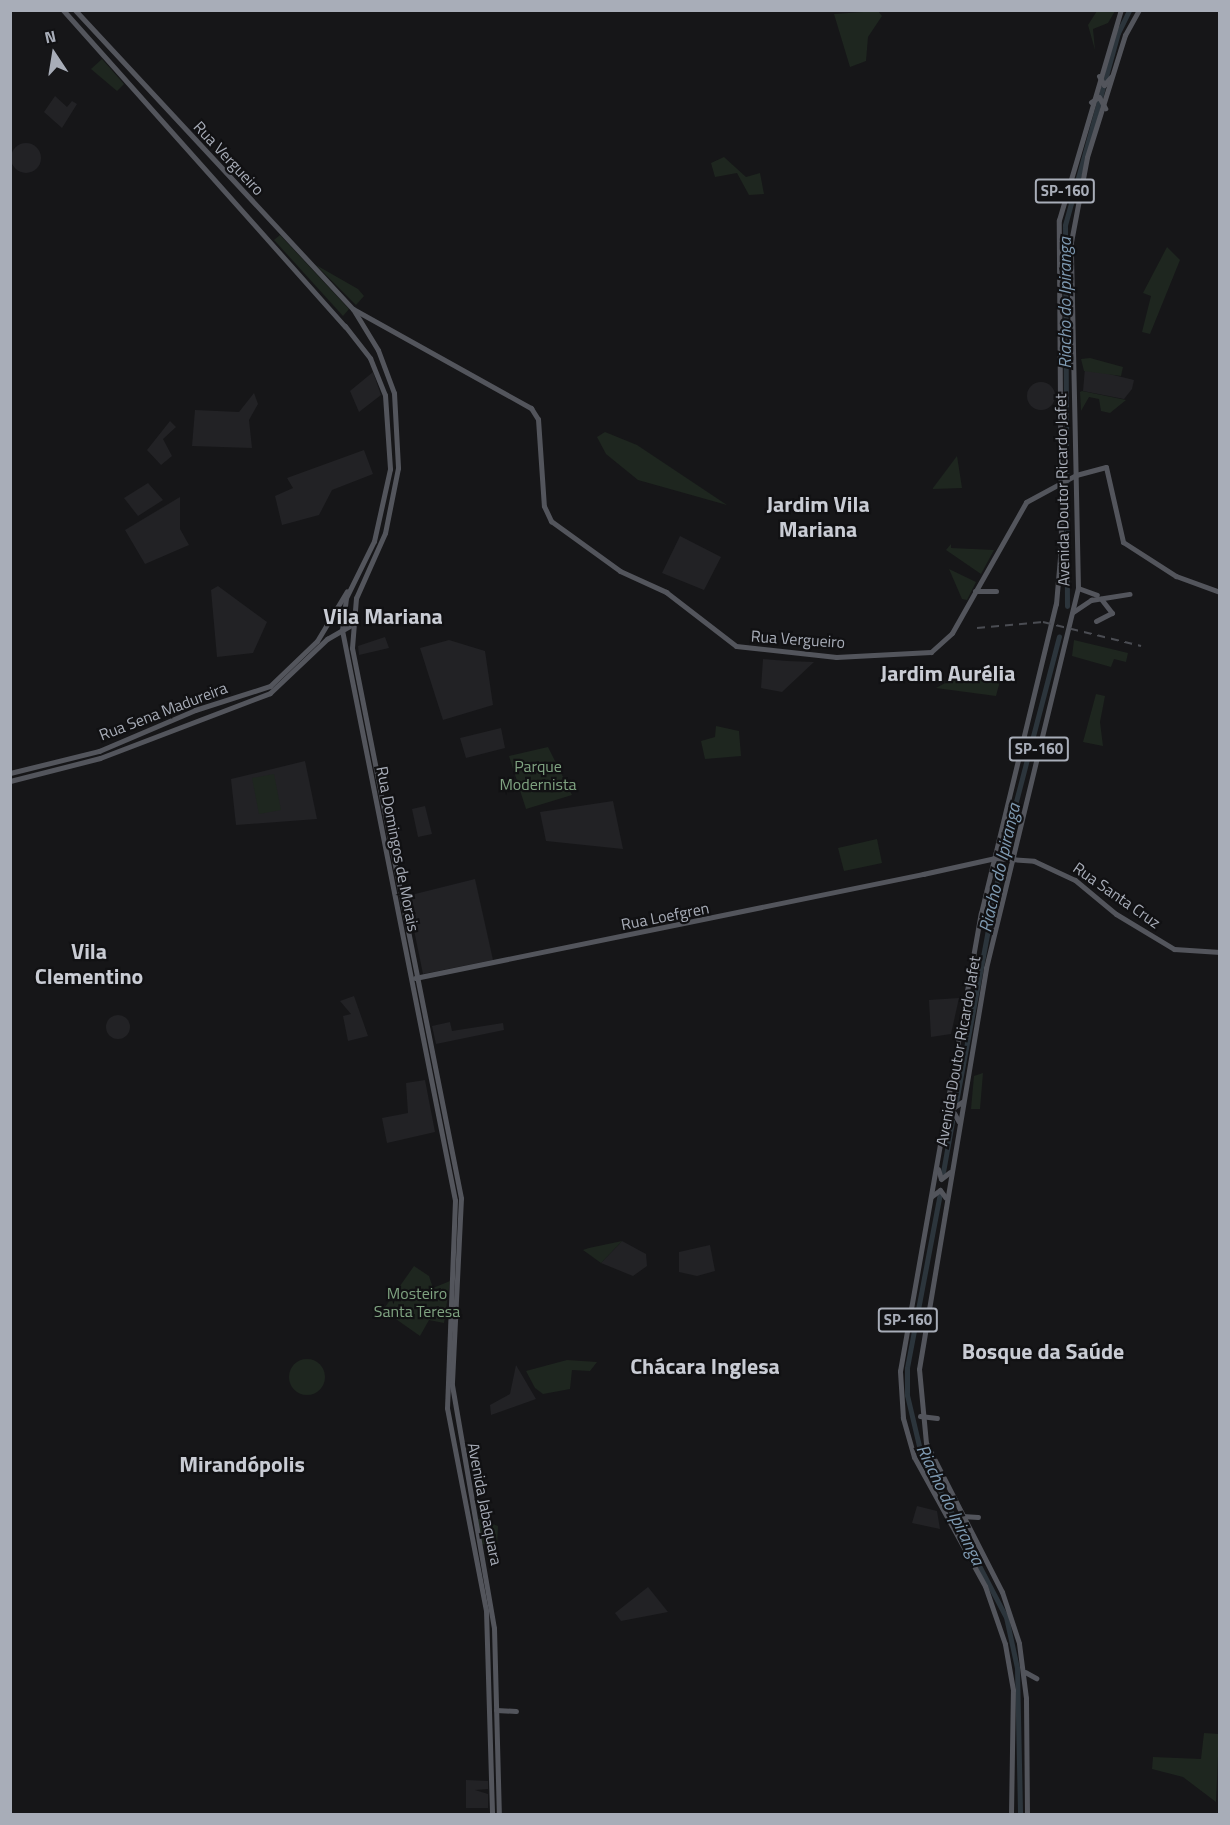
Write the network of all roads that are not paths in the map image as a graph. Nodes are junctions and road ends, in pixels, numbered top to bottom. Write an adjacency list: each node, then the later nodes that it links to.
1 (63, 10): 14 (main road, Rua Vergueiro)
2 (75, 10): 9 (main road, Rua Vergueiro)
3 (1121, 10): 5 (main road, Avenida Doutor Ricardo Jafet / SP-160)
4 (1139, 10): 6 (main road, Avenida Doutor Ricardo Jafet / SP-160)
5 (1100, 68): 6 (main road); 7 (main road, Avenida Doutor Ricardo Jafet / SP-160)
6 (1114, 73): 8 (main road, Avenida Doutor Ricardo Jafet / SP-160)
7 (1089, 106): 8 (main road); 13 (main road, Avenida Doutor Ricardo Jafet / SP-160)
8 (1104, 108): 12 (main road, Avenida Doutor Ricardo Jafet / SP-160)
9 (353, 309): 10 (main road, Rua Vergueiro); 11 (main road, Rua Domingos de Morais)
10 (369, 315): 11 (main road); 17 (main road, Rua Vergueiro)
11 (360, 318): 23 (main road, Rua Domingos de Morais)
12 (1074, 476): 13 (main road, Rua Vergueiro); 16 (main road, Avenida Doutor Ricardo Jafet / SP-160); 19 (main road, Rua Vergueiro)
13 (1062, 482): 17 (main road, Rua Vergueiro); 35 (main road, Avenida Doutor Ricardo Jafet / SP-160)
14 (382, 510): 15 (main road, Rua Domingos de Morais)
15 (350, 587): 24 (main road, Rua Domingos de Morais); 29 (main road, Rua Sena Madureira)
16 (1078, 588): 20 (main road); 21 (main road, Avenida Doutor Ricardo Jafet / SP-160)
17 (975, 591): 18 (main road)
18 (996, 591)
19 (1220, 592)
20 (1096, 598): 21 (main road); 22 (main road)
21 (1073, 612): 34 (main road, Avenida Doutor Ricardo Jafet / SP-160)
22 (1096, 621)
23 (351, 625): 24 (main road, Rua Sena Madureira); 28 (main road, Rua Domingos de Morais)
24 (342, 630): 25 (main road, Rua Sena Madureira); 26 (main road, Rua Domingos de Morais)
25 (329, 637): 26 (main road); 30 (main road, Rua Sena Madureira)
26 (343, 642): 27 (main road, Rua Domingos de Morais)
27 (345, 656): 28 (main road); 33 (main road, Rua Domingos de Morais)
28 (355, 662): 33 (main road, Rua Domingos de Morais)
29 (10, 773)
30 (10, 781)
31 (1034, 861): 32 (main road, Rua Santa Cruz); 33 (main road, Rua Loefgren, bridge)
32 (1220, 952)
33 (414, 978): 41 (main road, Rua Domingos de Morais)
34 (964, 1094): 35 (main road); 37 (main road, Avenida Doutor Ricardo Jafet / SP-160)
35 (948, 1095): 38 (main road, Avenida Doutor Ricardo Jafet / SP-160)
36 (954, 1113): 37 (main road)
37 (959, 1124): 39 (main road, Avenida Doutor Ricardo Jafet / SP-160)
38 (936, 1165): 39 (main road); 40 (main road, Avenida Doutor Ricardo Jafet / SP-160)
39 (951, 1171): 42 (main road, Avenida Doutor Ricardo Jafet / SP-160)
40 (931, 1196): 42 (main road); 53 (main road, SP-160)
41 (458, 1199): 49 (main road, Avenida Jabaquara)
42 (946, 1201): 43 (main road, SP-160)
43 (920, 1416): 44 (main road); 45 (main road, SP-160)
44 (937, 1418)
45 (963, 1516): 46 (main road); 47 (main road, SP-160)
46 (978, 1516)
47 (1024, 1671): 48 (main road); 54 (main road, SP-160)
48 (1036, 1678)
49 (495, 1710): 50 (main road); 51 (main road, Avenida Jabaquara); 52 (main road, Avenida Jabaquara)
50 (516, 1711)
51 (492, 1815)
52 (499, 1815)
53 (1011, 1815)
54 (1027, 1815)

